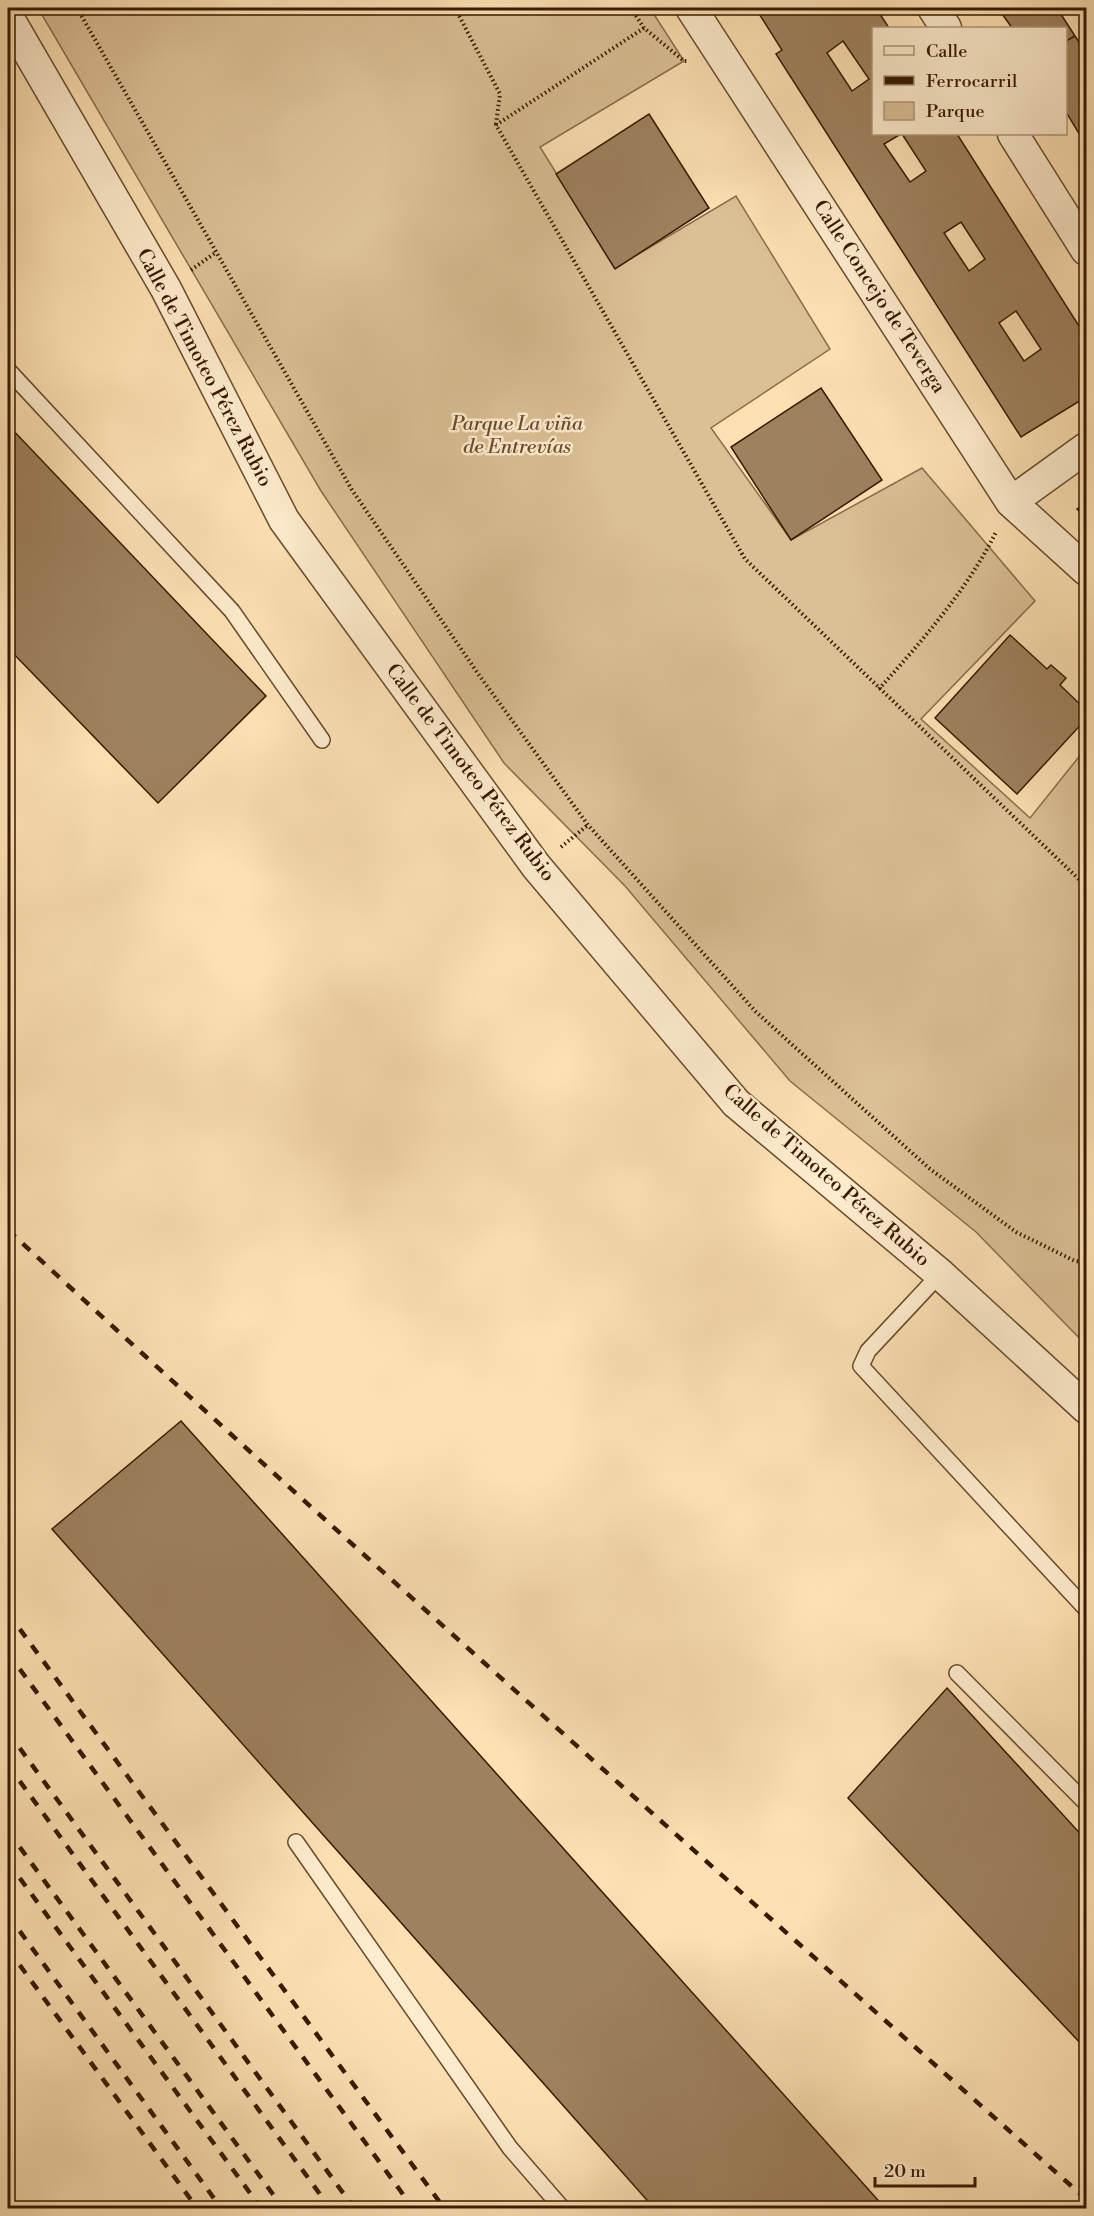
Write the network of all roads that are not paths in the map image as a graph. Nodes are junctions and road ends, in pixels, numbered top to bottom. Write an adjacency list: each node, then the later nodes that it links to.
1 (691, 8): 9 (street, Calle Concejo de Teverga)
2 (933, 8): 4 (street)
3 (8, 17): 12 (street, Calle de Timoteo Pérez Rubio)
4 (945, 27)
5 (1014, 135): 6 (street)
6 (1086, 250)
7 (8, 370): 11 (lane)
8 (1086, 448): 9 (street)
9 (1011, 502): 10 (street, Calle Concejo de Teverga)
10 (1086, 570)
11 (322, 740)
12 (940, 1274): 13 (street, Calle de Timoteo Pérez Rubio); 14 (lane)
13 (1086, 1408)
14 (1086, 1609)
15 (957, 1673): 16 (lane)
16 (1086, 1803)
17 (296, 1842): 18 (lane)
18 (562, 2208)

